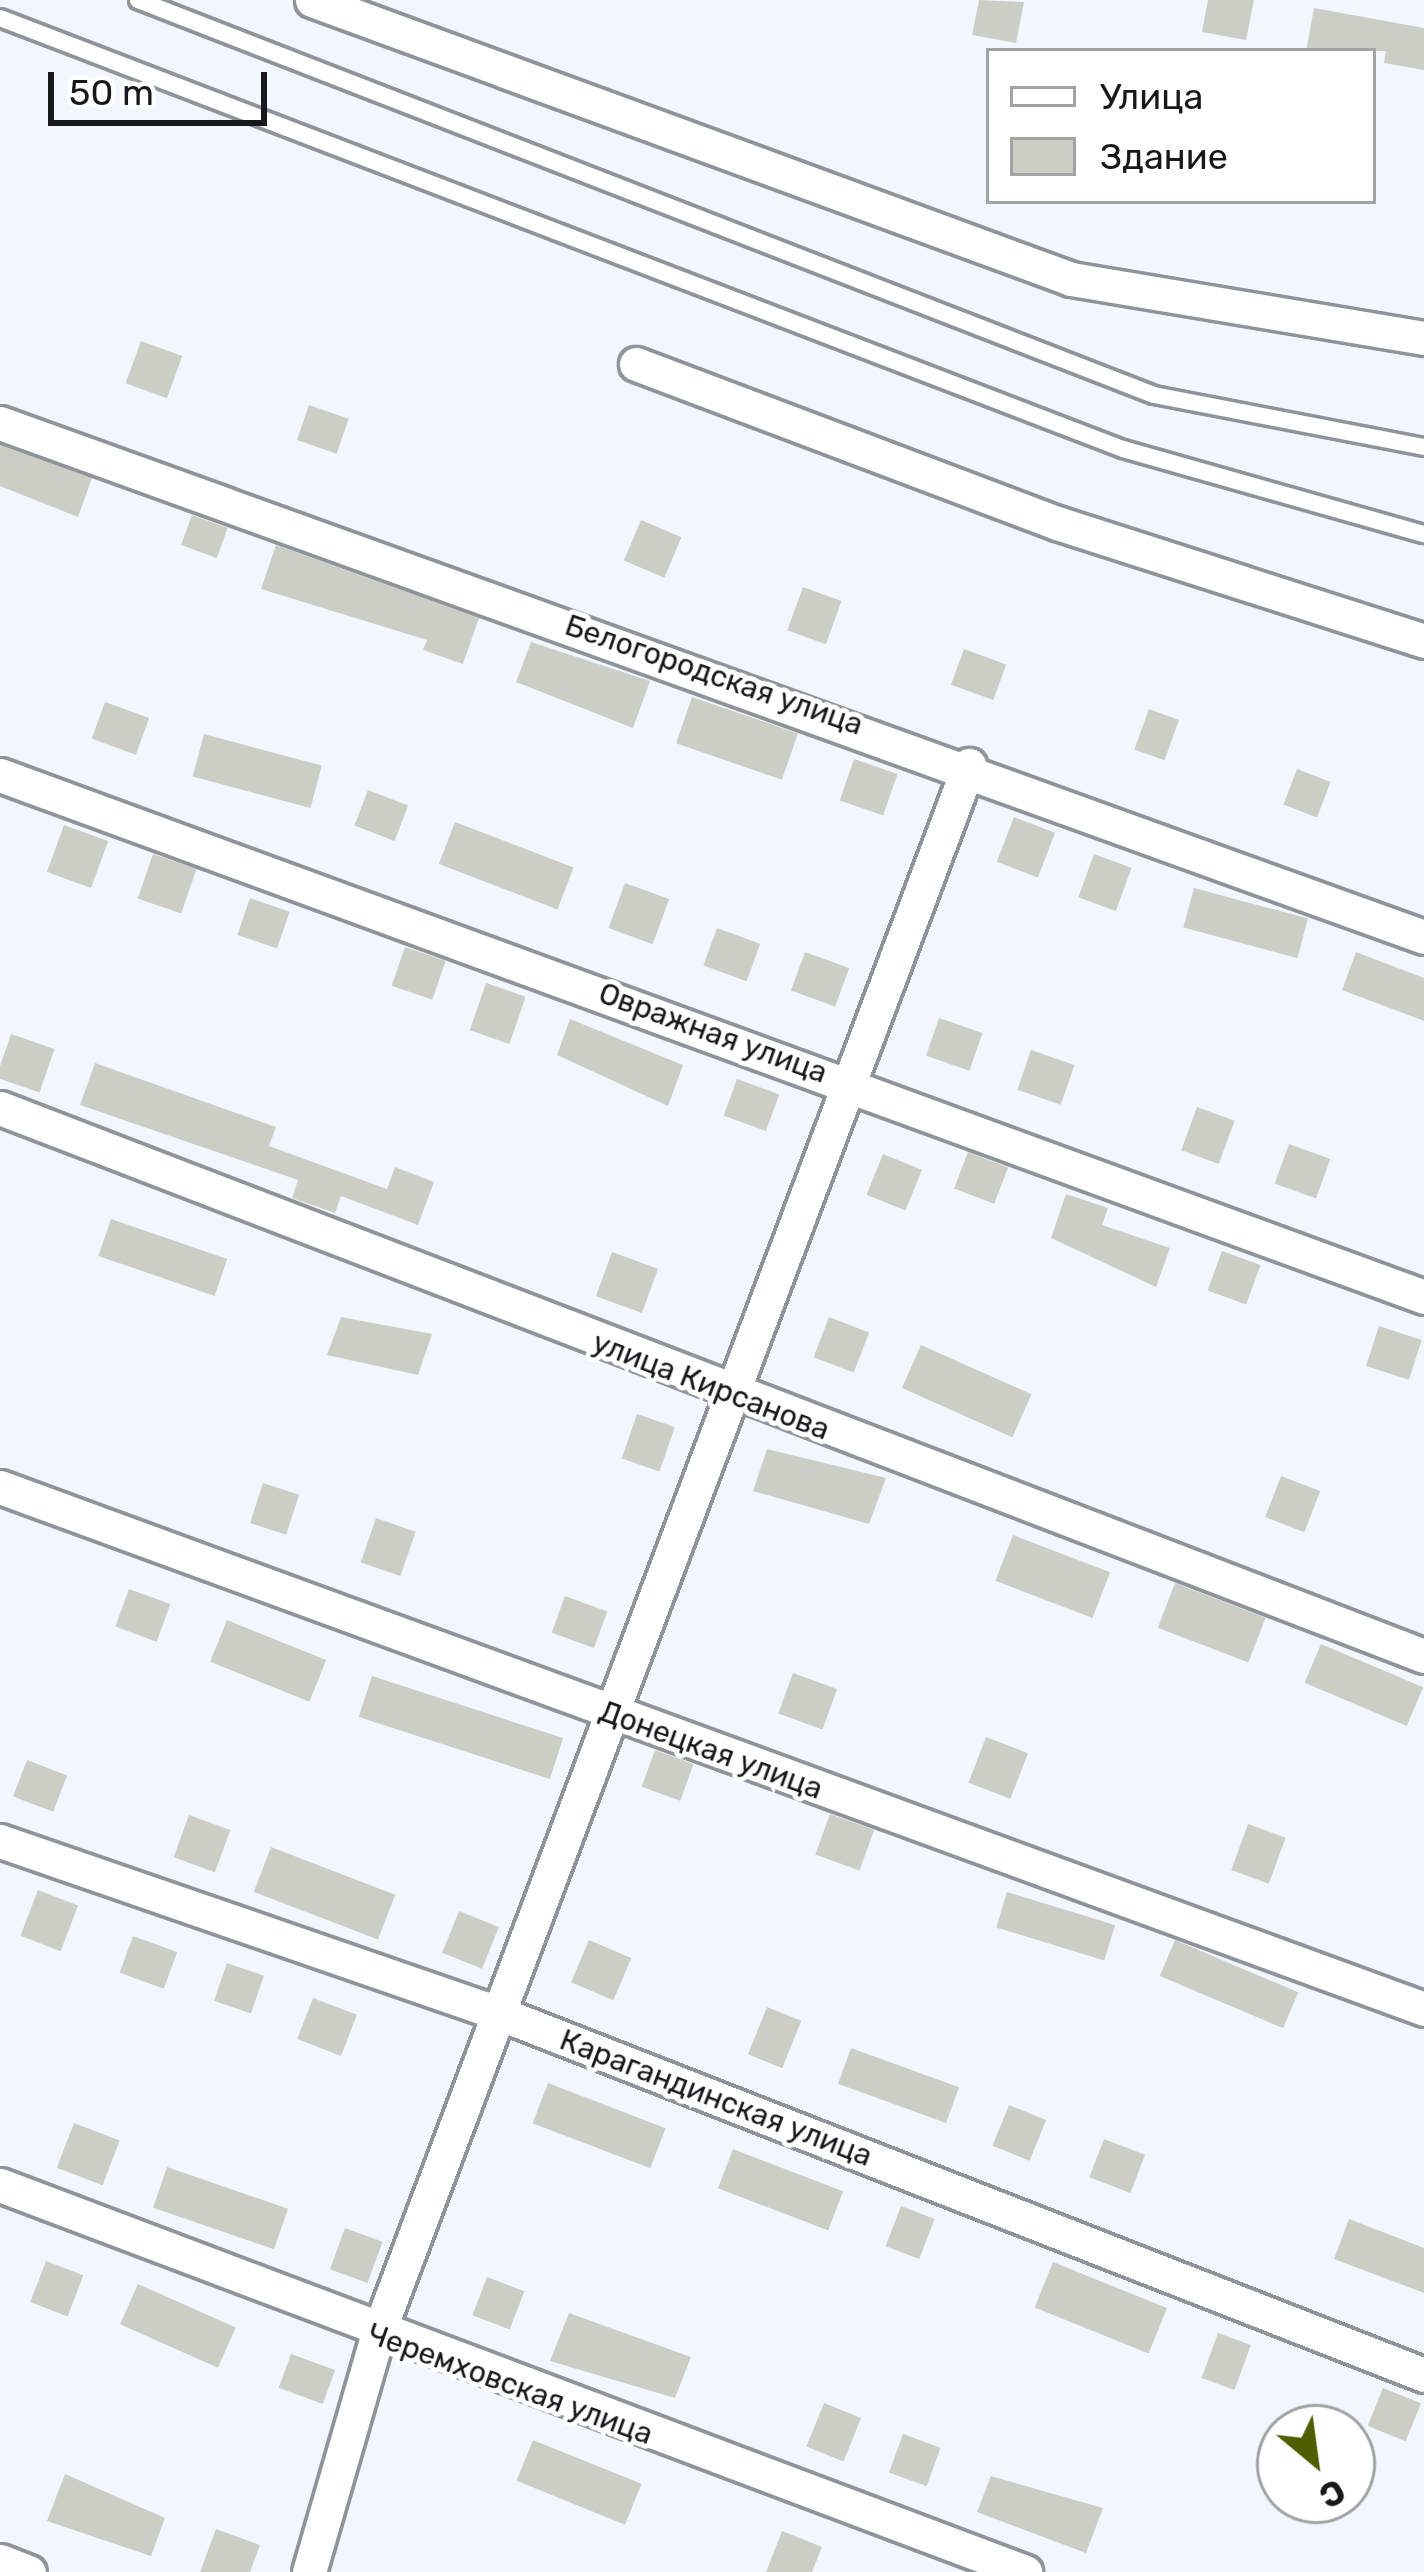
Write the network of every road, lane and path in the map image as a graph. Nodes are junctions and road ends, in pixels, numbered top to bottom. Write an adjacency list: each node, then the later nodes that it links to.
1 (138, 0): 7 (lane)
2 (312, 0): 4 (street)
3 (0, 18): 8 (lane)
4 (1424, 338)
5 (636, 364): 9 (street)
6 (0, 423): 10 (street, Белогородская улица)
7 (1424, 447)
8 (1424, 535)
9 (1424, 641)
10 (968, 765): 12 (street, Белогородская улица); 13 (street)
11 (0, 775): 13 (street, Овражная улица)
12 (1424, 937)
13 (849, 1082): 15 (street, Овражная улица); 16 (street)
14 (0, 1108): 16 (street, улица Кирсанова)
15 (1424, 1297)
16 (729, 1394): 18 (street, улица Кирсанова); 19 (street)
17 (0, 1487): 19 (street, Донецкая улица)
18 (1424, 1656)
19 (608, 1712): 21 (street, Донецкая улица); 22 (street)
20 (0, 1841): 22 (street, Карагандинская улица)
21 (1424, 2009)
22 (501, 2014): 24 (street); 25 (street, Карагандинская улица)
23 (0, 2185): 24 (street, Черемховская улица)
24 (376, 2336): 28 (street); 29 (street, Черемховская улица)
25 (1424, 2375)
26 (0, 2561): 27 (street)
27 (29, 2572)
28 (309, 2572)
29 (1025, 2572)

